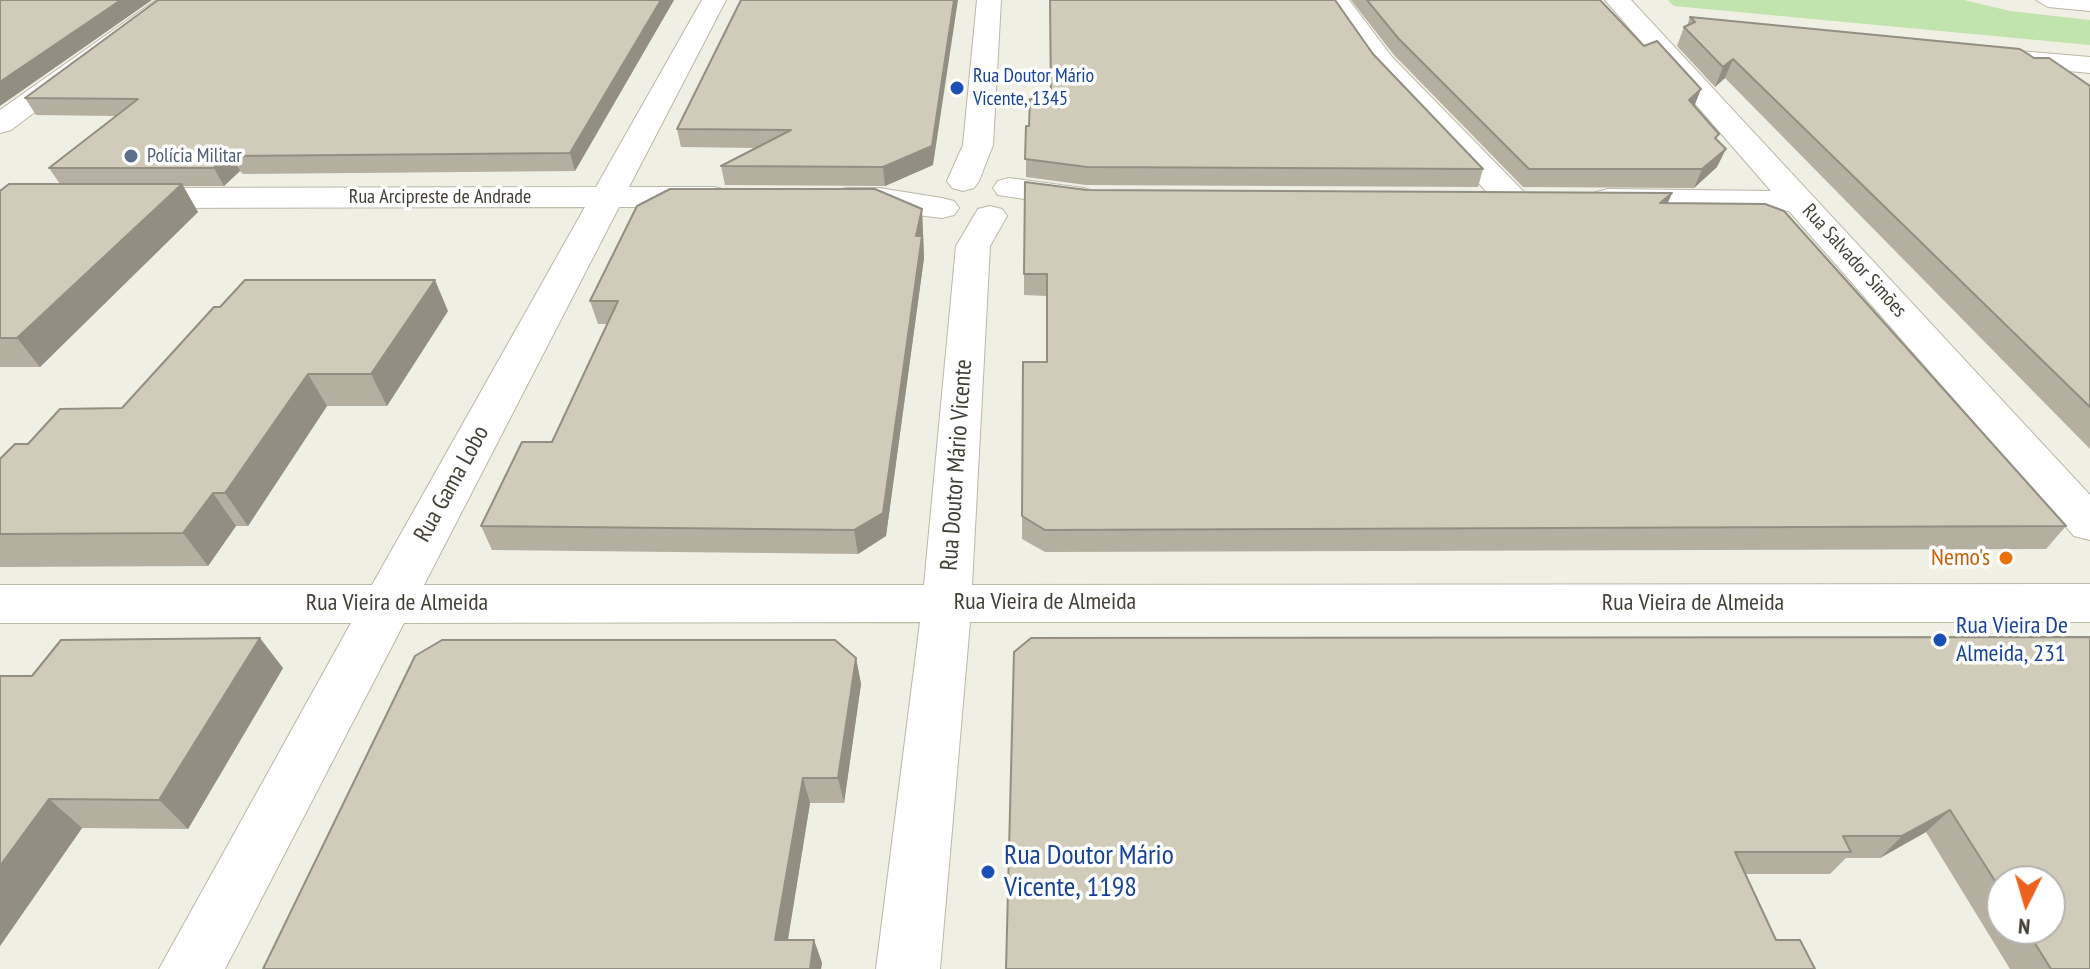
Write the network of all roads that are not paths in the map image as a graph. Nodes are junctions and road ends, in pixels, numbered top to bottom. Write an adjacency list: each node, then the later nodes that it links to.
1 (172, 0): 12 (street)
2 (714, 0): 13 (street, Rua Gama Lobo)
3 (989, 0): 21 (street, Rua Doutor Mário Vicente)
4 (1336, 0): 19 (street)
5 (2048, 0): 6 (street)
6 (2090, 4)
7 (1640, 15): 20 (street, Rua Salvador Simões)
8 (1975, 54): 9 (street)
9 (2052, 62): 10 (street); 11 (street)
10 (2090, 65)
11 (2090, 89)
12 (0, 124)
13 (608, 197): 14 (street, Rua Arcipreste de Andrade); 15 (street, Rua Arcipreste de Andrade); 24 (street, Rua Gama Lobo)
14 (94, 198)
15 (752, 198)
16 (816, 198): 21 (street)
17 (1102, 198): 21 (street)
18 (1463, 198): 19 (street)
19 (1541, 198): 20 (street)
20 (1801, 201): 22 (street, Rua Salvador Simões)
21 (976, 204): 23 (street, Rua Doutor Mário Vicente)
22 (2090, 524)
23 (947, 602): 24 (street, Rua Vieira de Almeida); 25 (street, Rua Vieira de Almeida); 28 (street, Rua Doutor Mário Vicente)
24 (387, 603): 26 (street, Rua Vieira de Almeida); 27 (street, Rua Gama Lobo)
25 (2090, 603)
26 (0, 604)
27 (191, 969)
28 (908, 969)

